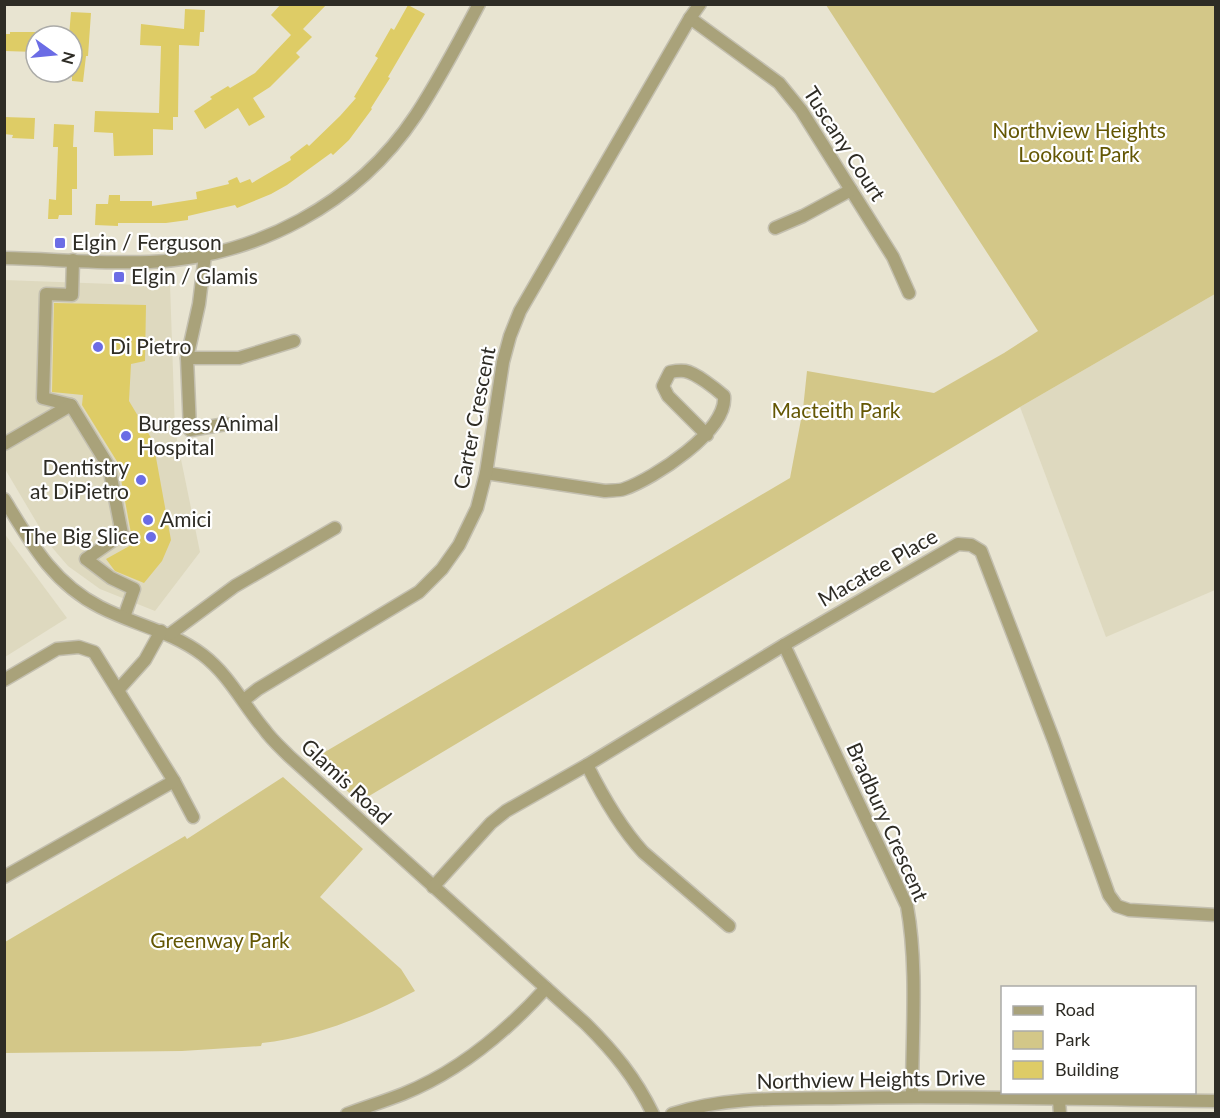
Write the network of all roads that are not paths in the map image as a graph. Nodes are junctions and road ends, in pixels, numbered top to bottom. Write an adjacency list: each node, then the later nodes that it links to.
1 (479, 4): 6 (street)
2 (700, 4): 3 (street, Carter Crescent)
3 (690, 18): 4 (street, Tuscany Court); 16 (street, Carter Crescent)
4 (851, 190): 5 (street); 9 (street, Tuscany Court)
5 (775, 228)
6 (205, 255): 8 (street); 11 (street)
7 (4, 258): 8 (street)
8 (73, 260): 12 (street)
9 (909, 293)
10 (294, 341): 11 (street)
11 (188, 358): 13 (street)
12 (70, 405): 15 (street); 19 (street)
13 (226, 424)
14 (707, 435): 14 (street); 16 (street)
15 (4, 444)
16 (486, 473): 24 (street, Carter Crescent)
17 (4, 499): 19 (street, Glamis Road)
18 (335, 528): 20 (street)
19 (123, 617): 20 (street, Glamis Road)
20 (166, 632): 23 (street); 24 (street, Glamis Road)
21 (784, 645): 25 (street, Macatee Place); 30 (street, Macatee Place); 33 (street, Bradbury Crescent)
22 (4, 680): 23 (street)
23 (118, 690): 26 (street)
24 (244, 700): 29 (street, Glamis Road)
25 (587, 765): 29 (street, Macatee Place); 31 (street)
26 (174, 781): 27 (street); 28 (street)
27 (193, 817)
28 (4, 877)
29 (433, 887): 32 (street, Glamis Road)
30 (1215, 915)
31 (729, 926)
32 (546, 988): 36 (street); 37 (street, Glamis Road)
33 (912, 1096): 34 (street, Northview Heights Drive); 38 (street, Northview Heights Drive)
34 (1059, 1100): 35 (street, Northview Heights Drive); 39 (street)
35 (1215, 1101)
36 (347, 1113)
37 (653, 1113)
38 (672, 1113)
39 (1060, 1113)

